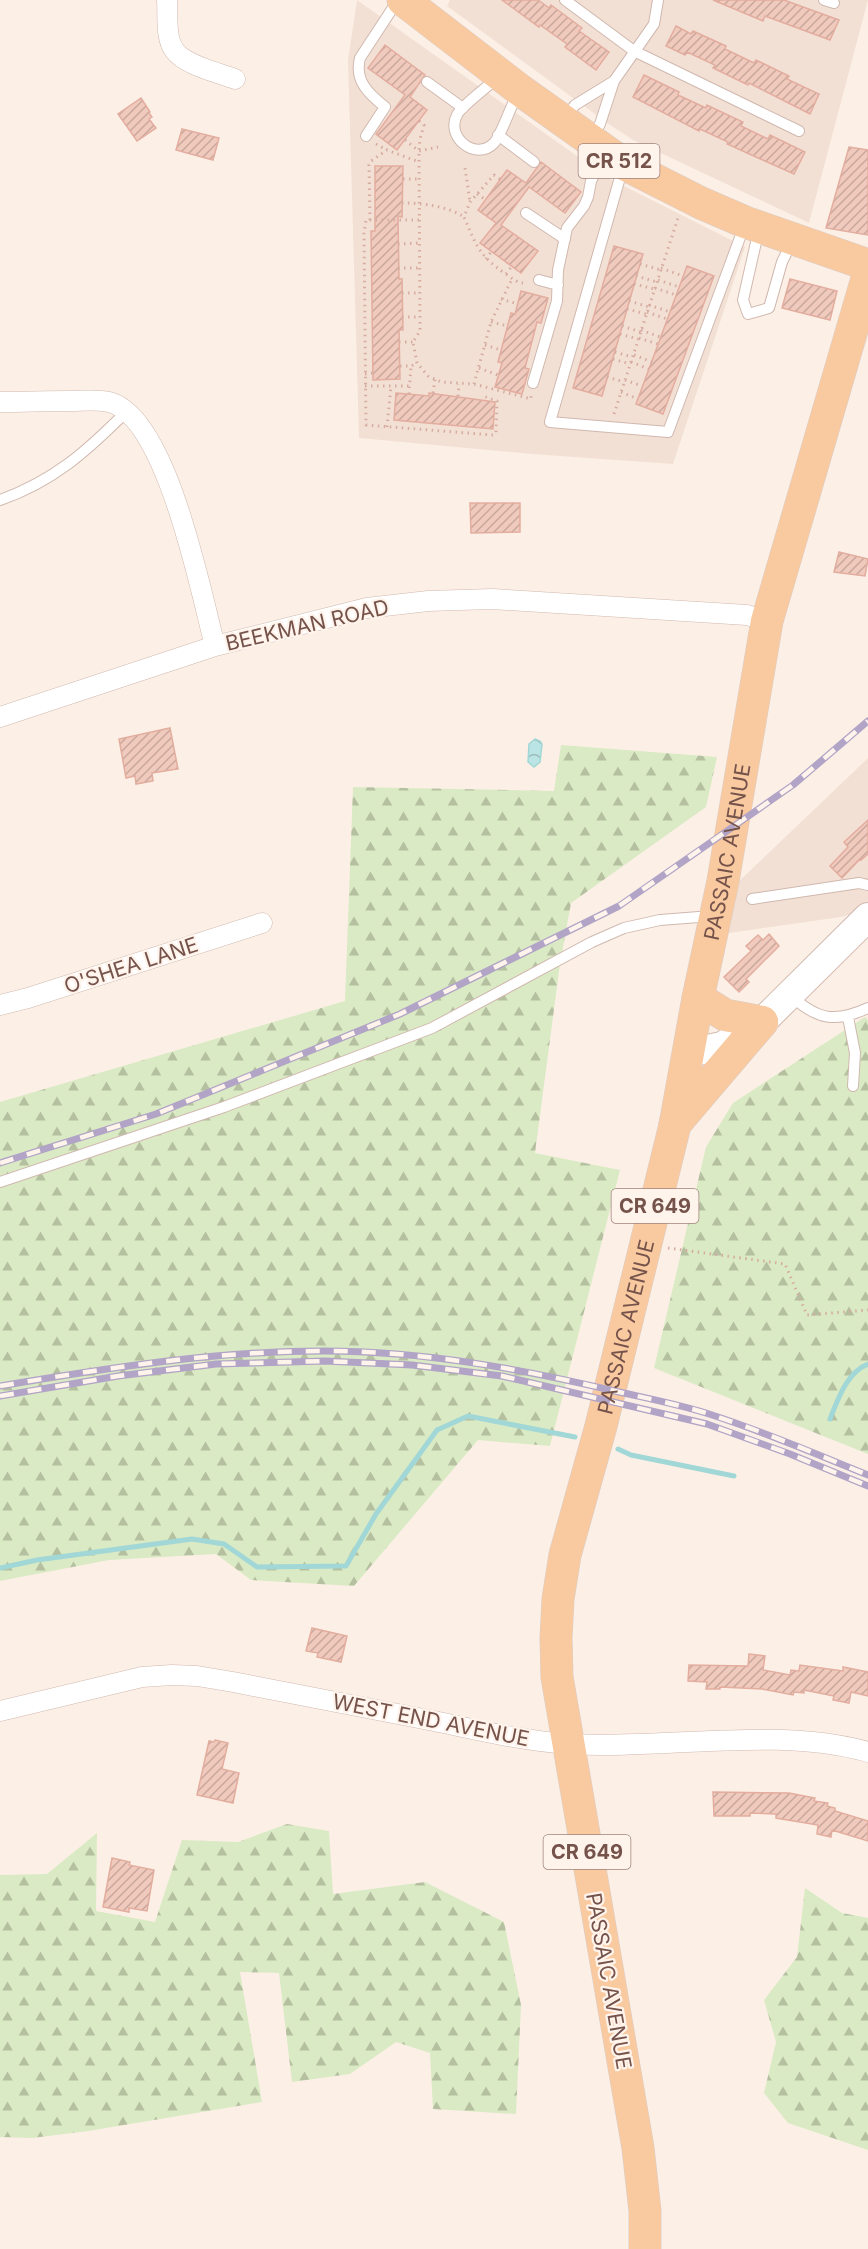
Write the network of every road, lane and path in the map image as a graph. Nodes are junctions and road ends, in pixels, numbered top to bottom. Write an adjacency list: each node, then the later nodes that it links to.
1 (167, 0): 6 (street)
2 (400, 0): 9 (main road, CR 512); 15 (lane)
3 (566, 0): 5 (lane)
4 (658, 0): 5 (lane)
5 (634, 51): 7 (lane); 13 (lane)
6 (235, 79)
7 (614, 81): 12 (lane); 20 (lane)
8 (427, 82): 10 (lane)
9 (510, 82): 10 (lane); 12 (main road, CR 512); 14 (lane)
10 (463, 108): 14 (lane)
11 (419, 121): 19 (path)
12 (563, 121): 20 (main road, CR 512)
13 (798, 131)
14 (498, 135): 22 (lane)
15 (369, 139): 18 (path)
16 (405, 140): 19 (path)
17 (438, 147): 19 (path)
18 (387, 150): 21 (path); 24 (path)
19 (419, 151): 21 (path)
20 (607, 152): 45 (main road, CR 512); 48 (lane); 157 (lane)
21 (419, 162): 27 (path)
22 (534, 162)
23 (465, 168): 35 (path)
24 (369, 172): 25 (path); 29 (path)
25 (375, 172)
26 (403, 179): 27 (path)
27 (419, 179): 37 (path)
28 (500, 179): 31 (path)
29 (369, 186): 30 (path); 32 (path)
30 (375, 186)
31 (477, 194): 34 (path); 35 (path)
32 (369, 197): 33 (path); 39 (path)
33 (375, 197)
34 (486, 200)
35 (470, 202): 42 (path)
36 (402, 203): 37 (path)
37 (419, 203): 42 (path); 44 (path)
38 (375, 210): 39 (path)
39 (370, 211): 43 (path)
40 (526, 213): 48 (lane)
41 (679, 213): 63 (path)
42 (464, 217): 55 (path)
43 (370, 220): 44 (path); 46 (path)
44 (419, 220): 50 (path)
45 (752, 225): 49 (main road, CR 512); 49 (lane); 157 (lane)
46 (364, 237): 47 (path); 52 (path)
47 (371, 237)
48 (565, 239): 75 (lane)
49 (793, 240): 59 (main road, CR 512)
50 (419, 243): 51 (path); 62 (path)
51 (398, 244)
52 (364, 251): 53 (path); 56 (path)
53 (371, 251)
54 (491, 252): 55 (path)
55 (486, 259): 64 (path)
56 (364, 262): 57 (path); 66 (path)
57 (372, 262)
58 (640, 264): 63 (path)
59 (868, 265)
60 (512, 267): 64 (path)
61 (398, 268): 62 (path)
62 (419, 268): 81 (path)
63 (661, 269): 69 (path); 72 (path)
64 (506, 274): 70 (path)
65 (868, 275): 168 (main road, PASSAIC AVENUE)
66 (364, 276): 67 (path); 76 (path)
67 (372, 276)
68 (636, 276): 72 (path)
69 (683, 276)
70 (512, 278): 73 (path); 83 (path)
71 (539, 280): 75 (lane)
72 (657, 281): 78 (path); 79 (path)
73 (523, 284)
74 (634, 284): 79 (path)
75 (558, 285): 133 (lane)
76 (364, 286): 77 (path); 84 (path)
77 (372, 286)
78 (679, 288)
79 (655, 289): 82 (path); 88 (path)
80 (402, 293): 81 (path)
81 (420, 293): 95 (path)
82 (676, 295)
83 (501, 299): 87 (path); 97 (path)
84 (364, 300): 85 (path); 90 (path)
85 (372, 300)
86 (629, 301): 88 (path)
87 (518, 304)
88 (649, 306): 92 (path); 93 (path)
89 (627, 309): 93 (path)
90 (364, 311): 91 (path); 98 (path)
91 (372, 311)
92 (670, 312)
93 (647, 313): 96 (path); 102 (path)
94 (402, 317): 95 (path)
95 (420, 317): 109 (path)
96 (667, 319)
97 (491, 322): 100 (path); 111 (path)
98 (364, 324): 99 (path); 104 (path)
99 (373, 324)
100 (508, 326)
101 (622, 327): 102 (path)
102 (641, 331): 106 (path); 107 (path)
103 (620, 334): 107 (path)
104 (365, 335): 105 (path); 112 (path)
105 (372, 335)
106 (660, 337)
107 (638, 338): 110 (path); 116 (path)
108 (399, 342): 109 (path)
109 (413, 342): 121 (path)
110 (658, 344)
111 (485, 345): 114 (path); 125 (path)
112 (365, 349): 113 (path); 117 (path)
113 (373, 349)
114 (501, 350)
115 (615, 351): 116 (path)
116 (633, 356): 120 (path); 122 (path)
117 (365, 359): 118 (path); 128 (path)
118 (373, 359)
119 (612, 359): 122 (path)
120 (652, 362)
121 (417, 363): 124 (path); 131 (path)
122 (630, 363): 126 (path); 132 (path)
123 (400, 366): 124 (path)
124 (411, 366): 138 (path)
125 (479, 368): 129 (path); 135 (path)
126 (649, 369)
127 (373, 373): 128 (path)
128 (365, 374): 136 (path)
129 (498, 375)
130 (607, 377): 132 (path)
131 (435, 379): 134 (path); 142 (path)
132 (625, 381): 139 (path); 141 (path)
133 (533, 383)
134 (459, 384): 135 (path); 144 (path)
135 (474, 384): 140 (path)
136 (365, 386): 137 (path); 155 (path)
137 (391, 386): 138 (path); 155 (path)
138 (410, 386): 143 (path)
139 (642, 386)
140 (484, 387): 145 (path); 166 (path)
141 (621, 392): 146 (path); 157 (path)
142 (433, 393)
143 (409, 394)
144 (458, 396)
145 (529, 399)
146 (638, 399)
147 (0, 402): 148 (street)
148 (127, 411): 167 (lane); 169 (street)
149 (400, 421): 158 (path)
150 (414, 422): 160 (path)
151 (424, 423): 161 (path)
152 (438, 424): 162 (path)
153 (448, 425): 163 (path)
154 (463, 426): 164 (path)
155 (387, 427): 158 (path)
156 (473, 427): 165 (path)
157 (609, 427)
158 (399, 428): 160 (path)
159 (487, 428): 166 (path)
160 (413, 429): 161 (path)
161 (424, 430): 162 (path)
162 (438, 431): 163 (path)
163 (448, 432): 164 (path)
164 (462, 433): 165 (path)
165 (473, 434): 166 (path)
166 (487, 435)
167 (0, 500)
168 (767, 621): 169 (street, BEEKMAN ROAD); 173 (main road, PASSAIC AVENUE)
169 (215, 646): 170 (street, BEEKMAN ROAD)
170 (0, 717)
171 (868, 885): 172 (lane)
172 (752, 899)
173 (715, 916): 177 (main road, PASSAIC AVENUE); 185 (lane)
174 (868, 916): 176 (street)
175 (262, 923): 178 (street, O'SHEA LANE)
176 (788, 994): 180 (lane); 181 (street)
177 (698, 998): 181 (main road); 182 (main road, PASSAIC AVENUE)
178 (0, 1005)
179 (868, 1008): 180 (lane)
180 (848, 1017): 183 (lane)
181 (762, 1022): 182 (street); 184 (main road)
182 (689, 1053): 184 (main road, PASSAIC AVENUE / CR 649)
183 (853, 1086)
184 (675, 1125): 186 (main road, PASSAIC AVENUE / CR 649)
185 (0, 1182)
186 (645, 1246): 187 (path); 189 (main road, PASSAIC AVENUE / CR 649)
187 (868, 1310)
188 (0, 1711): 189 (street, WEST END AVENUE)
189 (567, 1744): 190 (street, WEST END AVENUE); 191 (main road, PASSAIC AVENUE / CR 649)
190 (868, 1752)
191 (645, 2249)

